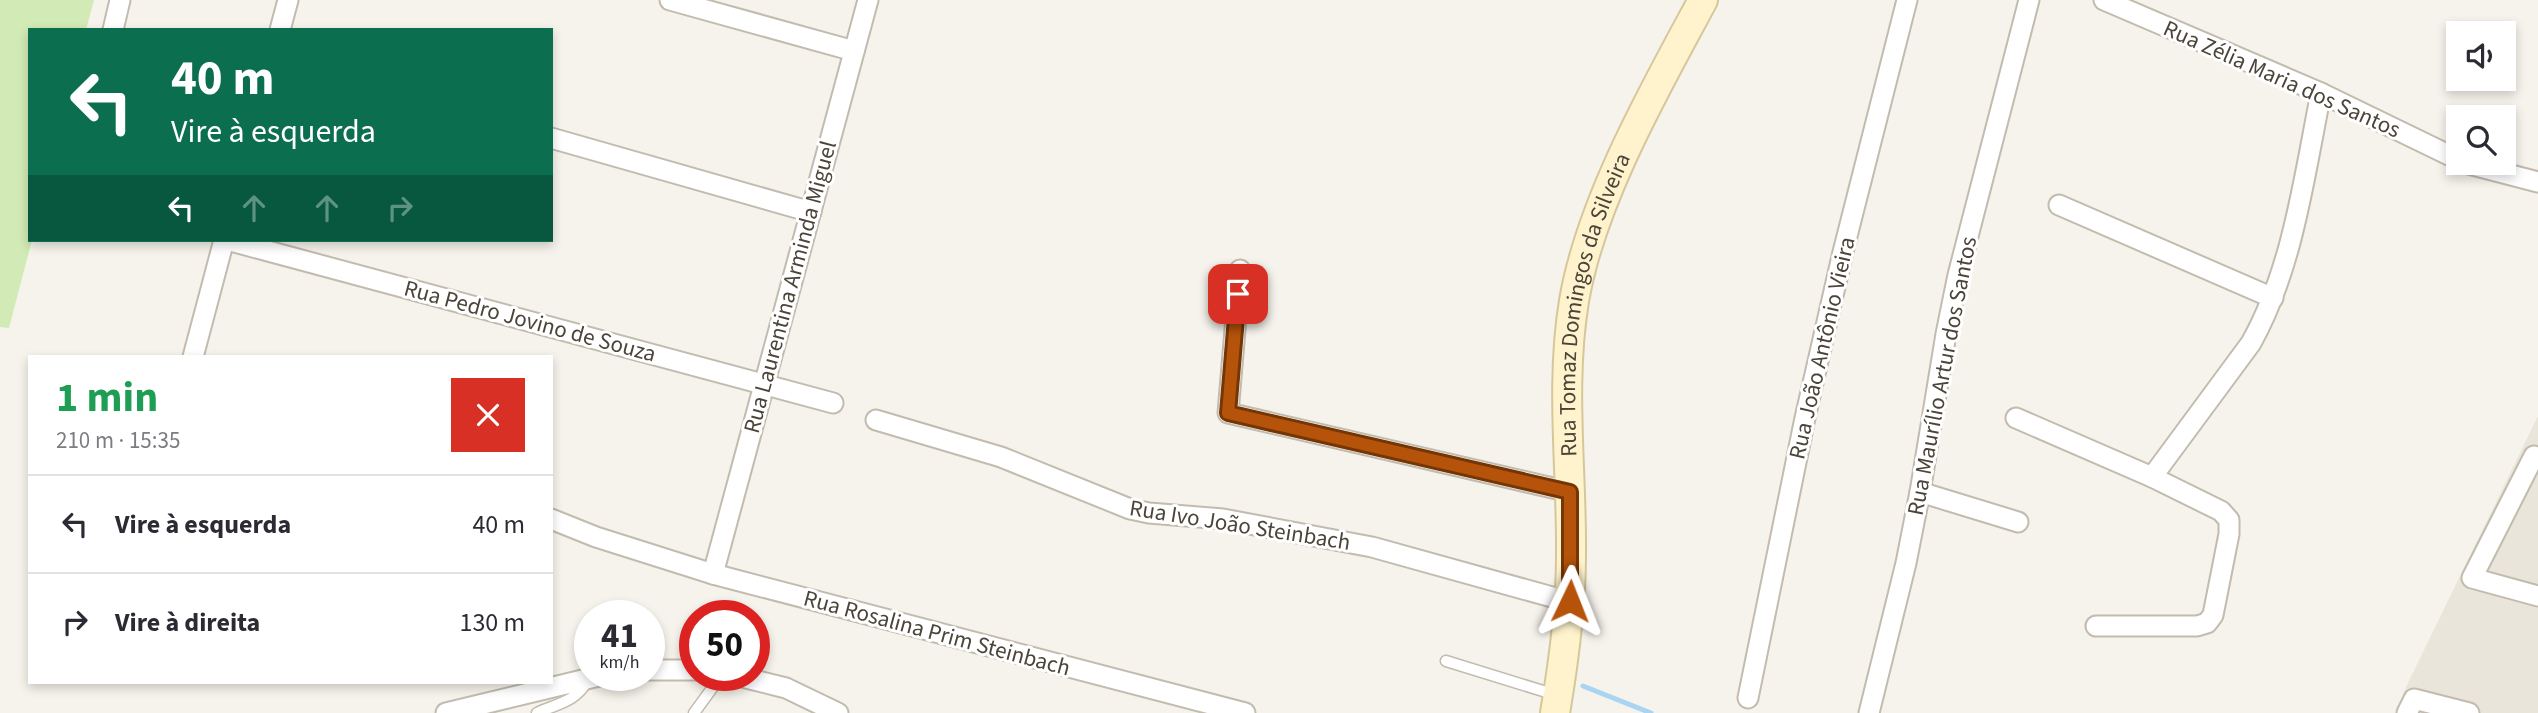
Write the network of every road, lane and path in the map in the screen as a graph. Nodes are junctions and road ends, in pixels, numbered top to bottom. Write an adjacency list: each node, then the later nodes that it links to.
1 (120, 0): 9 (street)
2 (288, 0): 10 (street)
3 (670, 0): 11 (street)
4 (867, 0): 11 (street, Rua Laurentina Arminda Miguel)
5 (1703, 0): 30 (main road, Rua Tomaz Domingos da Silveira)
6 (1907, 0): 43 (street, Rua João Antônio Vieira)
7 (2029, 0): 31 (street, Rua Maurílio Artur dos Santos)
8 (2104, 0): 12 (street, Rua Zélia Maria dos Santos)
9 (113, 28)
10 (281, 28)
11 (854, 51): 18 (street, Rua Laurentina Arminda Miguel)
12 (2321, 93): 14 (street, Rua Zélia Maria dos Santos); 22 (street)
13 (553, 139): 18 (street)
14 (2446, 154)
15 (2511, 175): 16 (street)
16 (2538, 182)
17 (2059, 205): 22 (street)
18 (811, 212): 24 (street, Rua Laurentina Arminda Miguel)
19 (224, 242): 23 (street)
20 (232, 242): 24 (street, Rua Pedro Jovino de Souza)
21 (1240, 270): 30 (street)
22 (2273, 298): 29 (street)
23 (194, 355)
24 (764, 384): 25 (street, Rua Pedro Jovino de Souza); 34 (street, Rua Laurentina Arminda Miguel)
25 (833, 403)
26 (2016, 418): 29 (street)
27 (876, 420): 36 (street, Rua Ivo João Steinbach)
28 (2536, 457): 35 (street)
29 (2152, 477): 37 (street)
30 (1570, 492): 36 (main road, Rua Tomaz Domingos da Silveira)
31 (1920, 492): 33 (street); 51 (street, Rua Maurílio Artur dos Santos)
32 (553, 520): 34 (street, Rua Rosalina Prim Steinbach)
33 (2018, 522)
34 (713, 574): 50 (street, Rua Rosalina Prim Steinbach)
35 (2538, 596)
36 (1570, 601): 44 (main road, Rua Tomaz Domingos da Silveira)
37 (2096, 626)
38 (1446, 662): 44 (lane)
39 (574, 682): 46 (street)
40 (770, 684): 49 (street)
41 (581, 691): 47 (lane)
42 (710, 691): 48 (lane)
43 (1748, 698)
44 (1557, 704)
45 (2411, 706): 52 (street)
46 (446, 713)
47 (537, 713)
48 (694, 713)
49 (838, 713)
50 (1245, 713)
51 (1869, 713)
52 (2469, 713)

